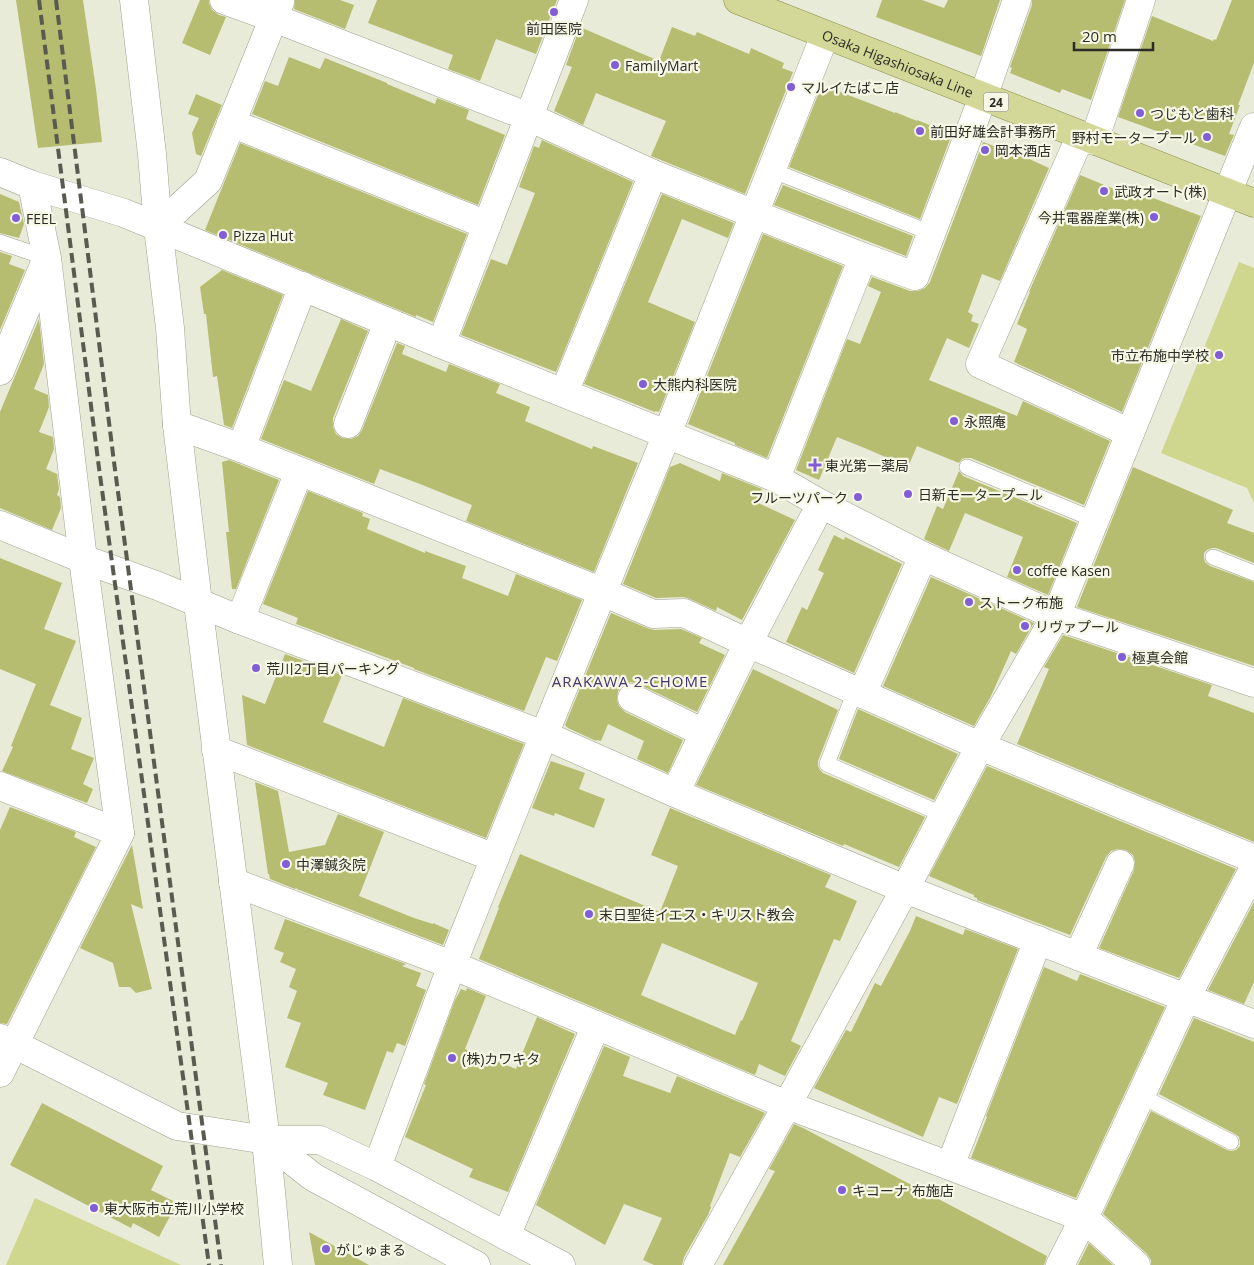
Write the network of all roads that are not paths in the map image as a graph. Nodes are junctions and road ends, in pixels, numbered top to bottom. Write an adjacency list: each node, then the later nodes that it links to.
1 (134, 0): 22 (street)
2 (224, 0): 7 (street)
3 (574, 0): 10 (street)
4 (738, 0): 8 (main road, Osaka Higashiosaka Line / 24)
5 (1017, 0): 9 (street)
6 (1141, 0): 13 (street)
7 (278, 9): 10 (street); 11 (street)
8 (825, 35): 9 (main road, Osaka Higashiosaka Line / 24); 14 (street)
9 (983, 97): 13 (main road, Osaka Higashiosaka Line / 24); 23 (street)
10 (529, 117): 16 (street); 21 (street)
11 (231, 124): 21 (street); 22 (street)
12 (1254, 126): 18 (street)
13 (1088, 138): 18 (main road, Osaka Higashiosaka Line / 24); 34 (street)
14 (771, 170): 20 (street); 23 (lane)
15 (0, 172): 17 (street)
16 (653, 174): 20 (street); 31 (street)
17 (32, 185): 22 (street); 26 (street)
18 (1227, 192): 19 (main road, Osaka Higashiosaka Line / 24); 34 (street)
19 (1254, 203)
20 (754, 213): 25 (street); 35 (street)
21 (487, 225): 29 (street)
22 (158, 227): 27 (street); 32 (street)
23 (931, 232): 25 (street)
24 (0, 242): 26 (lane)
25 (863, 256): 39 (street)
26 (46, 258): 30 (street); 45 (street)
27 (303, 286): 28 (street); 36 (street)
28 (388, 322): 29 (street); 33 (street)
29 (441, 344): 31 (street)
30 (2, 358)
31 (564, 393): 35 (street)
32 (177, 424): 36 (street); 48 (street)
33 (348, 424)
34 (1130, 433): 41 (street)
35 (667, 434): 39 (street); 47 (street)
36 (241, 448): 38 (street)
37 (967, 467): 41 (lane)
38 (299, 472): 47 (street); 50 (street)
39 (776, 478): 40 (street)
40 (821, 504): 43 (street); 51 (street)
41 (1095, 520): 49 (street)
42 (0, 526): 45 (street)
43 (923, 556): 49 (street); 53 (street)
44 (1213, 557): 46 (lane)
45 (83, 559): 48 (street); 62 (street)
46 (1254, 573)
47 (603, 592): 51 (street); 56 (street)
48 (198, 603): 50 (street); 58 (street)
49 (1056, 616): 52 (street); 57 (street)
50 (240, 620): 56 (street)
51 (748, 643): 53 (street); 55 (street)
52 (1254, 683)
53 (859, 693): 57 (street); 61 (lane)
54 (632, 698): 55 (street)
55 (704, 734): 60 (street)
56 (544, 735): 60 (street); 63 (street)
57 (980, 746): 61 (street); 64 (street)
58 (216, 750): 63 (street); 67 (street)
59 (0, 786): 62 (street)
60 (675, 793): 68 (street)
61 (944, 815): 68 (street)
62 (120, 833): 75 (street)
63 (495, 858): 71 (street)
64 (1254, 859)
65 (1120, 864): 70 (street)
66 (1254, 868): 72 (street)
67 (233, 882): 71 (street); 79 (street)
68 (905, 888): 69 (street); 78 (street)
69 (1038, 940): 70 (street); 81 (street)
70 (1078, 956): 72 (street)
71 (452, 965): 74 (street); 82 (street)
72 (1186, 998): 73 (street); 77 (street)
73 (1254, 1024)
74 (596, 1025): 78 (street); 84 (street)
75 (7, 1041): 76 (street); 79 (street)
76 (0, 1073)
77 (1141, 1096): 80 (lane); 83 (street)
78 (787, 1105): 81 (street); 88 (street)
79 (266, 1140): 82 (street); 85 (street); 86 (street)
80 (1231, 1142)
81 (950, 1166): 83 (street)
82 (377, 1167): 84 (street)
83 (1084, 1218): 89 (street); 90 (street)
84 (506, 1236): 87 (street)
85 (278, 1265)
86 (476, 1265)
87 (561, 1265)
88 (698, 1265)
89 (1060, 1265)
90 (1136, 1265)

